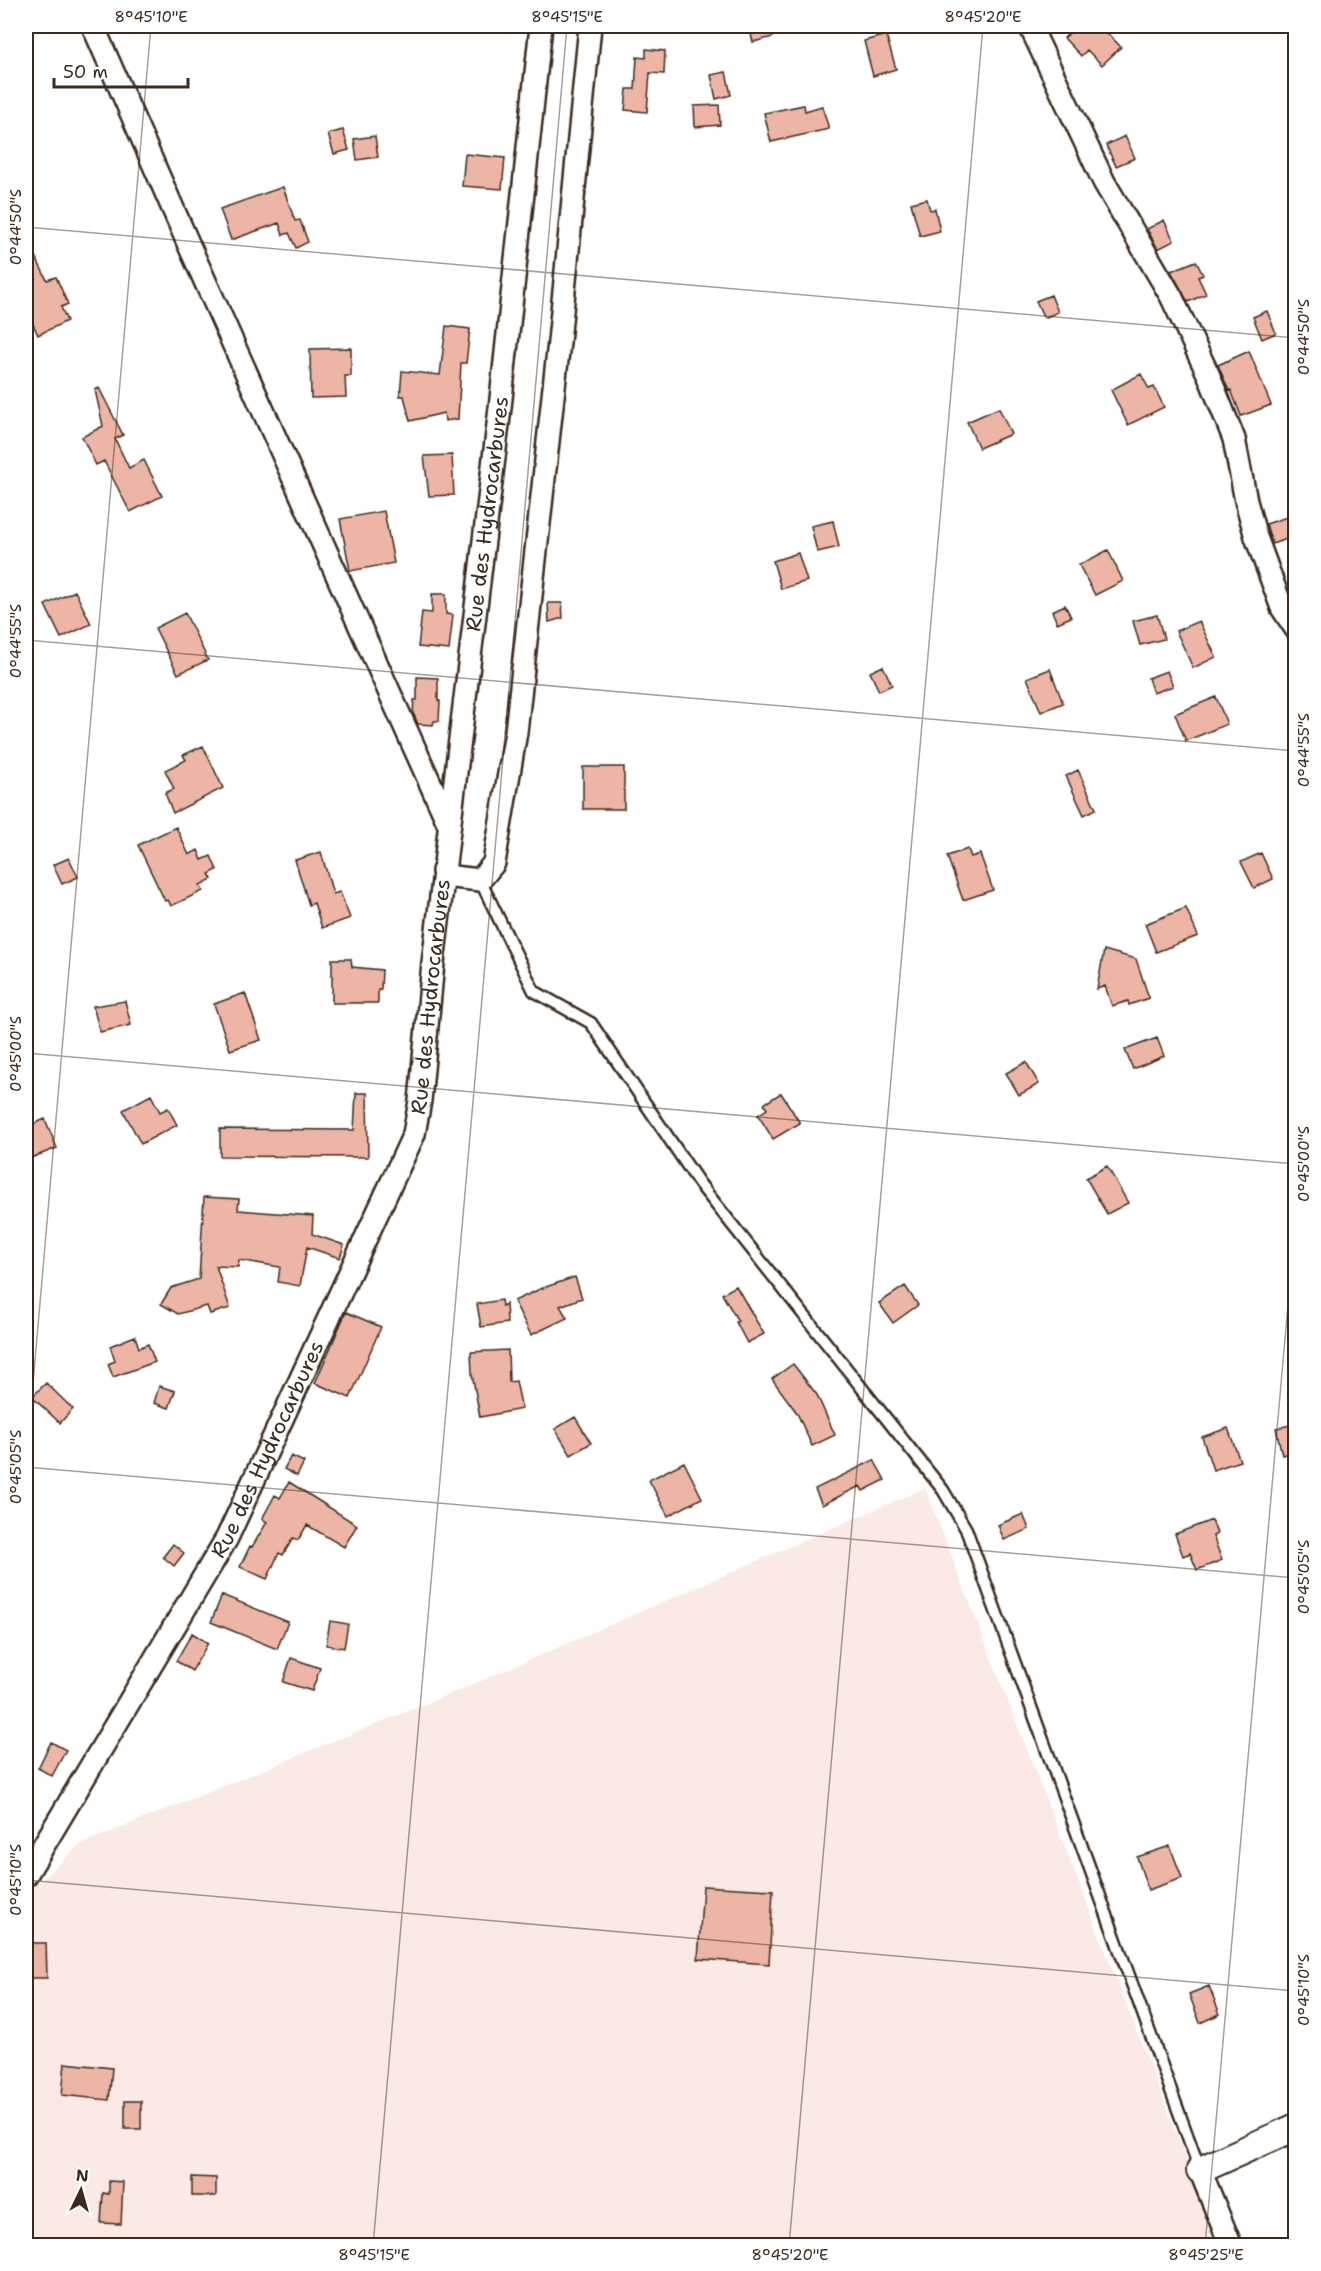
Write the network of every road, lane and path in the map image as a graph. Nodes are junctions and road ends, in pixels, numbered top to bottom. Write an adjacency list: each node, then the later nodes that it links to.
1 (93, 26): 6 (street)
2 (542, 26): 6 (street, Rue des Hydrocarbures)
3 (590, 26): 8 (street)
4 (1030, 26): 5 (street)
5 (1296, 629)
6 (449, 826): 7 (street, Rue des Hydrocarbures)
7 (444, 871): 8 (street); 9 (street, Rue des Hydrocarbures)
8 (480, 880): 11 (lane)
9 (26, 1875)
10 (1296, 2127): 11 (street)
11 (1200, 2170): 12 (street)
12 (1231, 2246)

